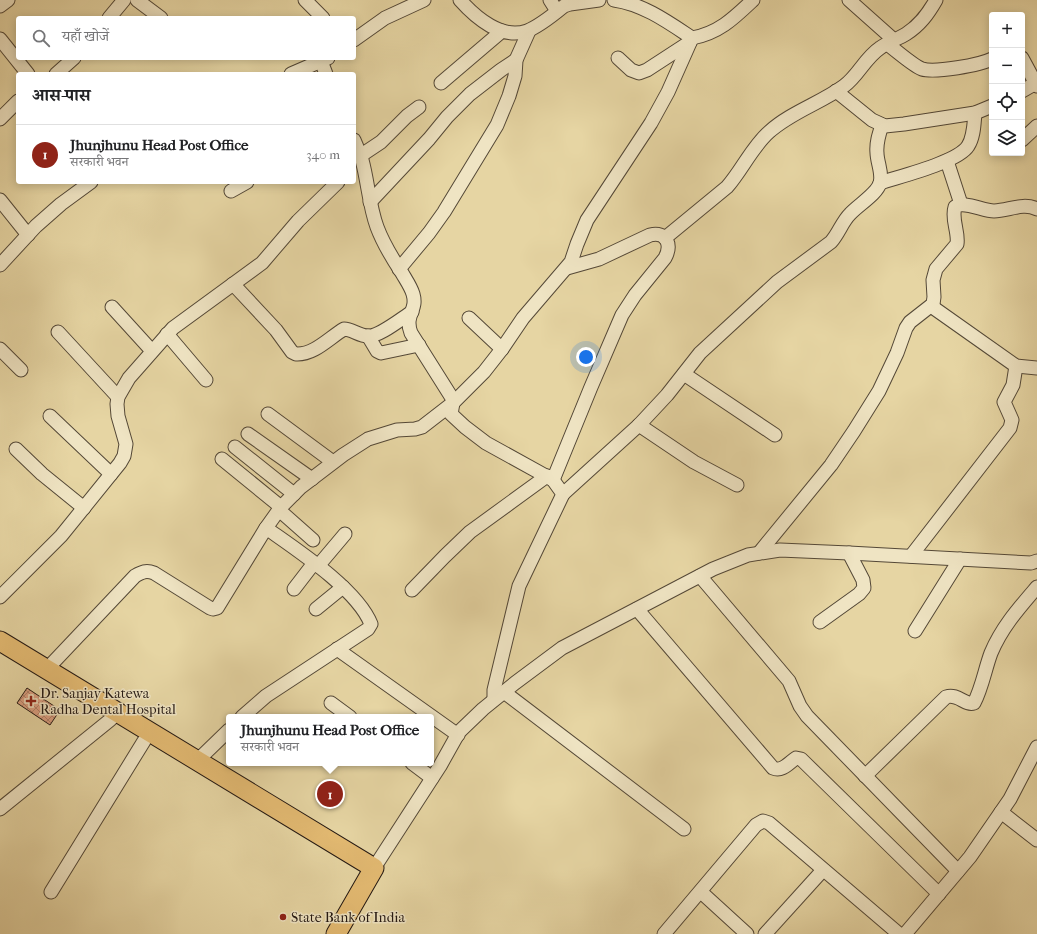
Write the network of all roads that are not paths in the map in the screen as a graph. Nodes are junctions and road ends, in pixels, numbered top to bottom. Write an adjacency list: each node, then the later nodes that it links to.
1 (8, 0): 13 (street)
2 (124, 0): 15 (street)
3 (137, 0): 16 (street)
4 (305, 0): 17 (street)
5 (424, 0): 21 (street)
6 (460, 0): 18 (street)
7 (550, 0): 14 (street)
8 (599, 0): 14 (street)
9 (614, 0): 22 (street)
10 (753, 0): 22 (street)
11 (849, 0): 23 (street)
12 (936, 0): 23 (street)
13 (0, 6)
14 (562, 6): 19 (street)
15 (111, 16)
16 (158, 16)
17 (321, 16)
18 (502, 31): 19 (street); 36 (street)
19 (529, 31): 29 (street)
20 (0, 39): 25 (street)
21 (356, 39)
22 (691, 40): 24 (street); 63 (street)
23 (890, 42): 30 (street); 39 (street)
24 (618, 58)
25 (16, 59)
26 (17, 60): 32 (street)
27 (72, 60): 33 (street)
28 (324, 60): 34 (street); 35 (street)
29 (516, 60): 57 (street); 64 (street)
30 (989, 60)
31 (1025, 63): 37 (street)
32 (26, 72)
33 (58, 72)
34 (296, 72)
35 (326, 72)
36 (441, 84)
37 (1037, 85): 38 (street)
38 (1025, 89)
39 (836, 91): 45 (street); 61 (street)
40 (16, 103): 44 (street)
41 (419, 107): 49 (street)
42 (989, 107): 43 (street)
43 (975, 113): 45 (street); 50 (street)
44 (0, 119)
45 (882, 125): 51 (street)
46 (1037, 126): 47 (street)
47 (1025, 137)
48 (356, 148): 49 (street)
49 (359, 161): 57 (street)
50 (948, 161): 51 (street); 58 (street)
51 (880, 183): 80 (street)
52 (88, 184): 60 (street)
53 (243, 184): 55 (street)
54 (336, 184): 65 (street)
55 (231, 191)
56 (0, 200): 60 (street)
57 (370, 202): 64 (street)
58 (961, 204): 59 (street); 66 (street)
59 (1037, 209)
60 (28, 234): 62 (street)
61 (665, 238): 63 (street); 94 (street)
62 (0, 265)
63 (568, 268): 74 (street)
64 (399, 269): 68 (street)
65 (233, 284): 71 (street); 72 (street)
66 (931, 306): 77 (street); 104 (street)
67 (112, 307): 75 (street)
68 (412, 312): 72 (street); 73 (street)
69 (470, 318): 74 (street)
70 (58, 332): 82 (street)
71 (166, 334): 75 (street); 81 (street)
72 (368, 336): 73 (street)
73 (419, 345): 83 (street)
74 (502, 349): 83 (street)
75 (152, 351): 82 (street)
76 (1, 352): 79 (street)
77 (1016, 366): 78 (street); 106 (street)
78 (1037, 368)
79 (21, 370)
80 (684, 374): 86 (street); 88 (street)
81 (206, 380)
82 (118, 397): 93 (street)
83 (453, 403): 92 (street); 94 (street)
84 (268, 414): 92 (street)
85 (50, 416): 93 (street)
86 (639, 425): 96 (street); 98 (street)
87 (248, 434): 95 (street)
88 (775, 435)
89 (235, 447): 97 (street)
90 (16, 449): 99 (street)
91 (222, 459): 100 (street)
92 (333, 462): 95 (street)
93 (111, 474): 99 (street)
94 (550, 478): 98 (street); 114 (street)
95 (312, 479): 97 (street)
96 (737, 485)
97 (294, 494): 100 (street)
98 (563, 494): 124 (street)
99 (84, 508): 115 (street)
100 (280, 508): 101 (street); 103 (street)
101 (266, 528): 109 (street); 123 (street)
102 (345, 534): 109 (street)
103 (313, 540)
104 (759, 553): 105 (street); 110 (street)
105 (849, 553): 106 (street); 118 (street)
106 (911, 556): 107 (street)
107 (960, 559): 108 (street); 119 (street)
108 (1037, 561)
109 (316, 564): 112 (street); 113 (street)
110 (700, 576): 117 (street); 137 (street)
111 (1037, 587): 137 (street)
112 (343, 588): 116 (street); 121 (street)
113 (294, 589)
114 (412, 590)
115 (0, 597)
116 (316, 609)
117 (637, 609): 124 (street); 148 (street)
118 (820, 622)
119 (915, 631)
120 (0, 641): 123 (highway)
121 (337, 649): 126 (street); 128 (street)
122 (0, 654): 129 (highway)
123 (46, 670): 129 (highway)
124 (499, 696): 132 (street); 141 (street)
125 (331, 703): 127 (street)
126 (245, 714)
127 (346, 714)
128 (428, 714)
129 (113, 717): 133 (highway); 135 (highway); 139 (street)
130 (434, 718): 132 (street)
131 (226, 733): 135 (street)
132 (458, 735): 138 (street)
133 (144, 741): 145 (highway); 146 (street)
134 (1037, 747): 140 (street)
135 (197, 762): 145 (highway)
136 (416, 766): 138 (street)
137 (866, 776): 144 (street)
138 (432, 778): 145 (street)
139 (0, 809)
140 (1001, 812): 142 (street); 144 (street)
141 (684, 829)
142 (1037, 840)
143 (822, 870): 147 (street); 152 (street); 153 (street)
144 (958, 871): 148 (street)
145 (371, 872): 149 (highway)
146 (51, 892)
147 (701, 892): 150 (street); 151 (street)
148 (939, 894): 154 (street)
149 (336, 934)
150 (664, 934)
151 (747, 934)
152 (766, 934)
153 (899, 934)
154 (904, 934)

